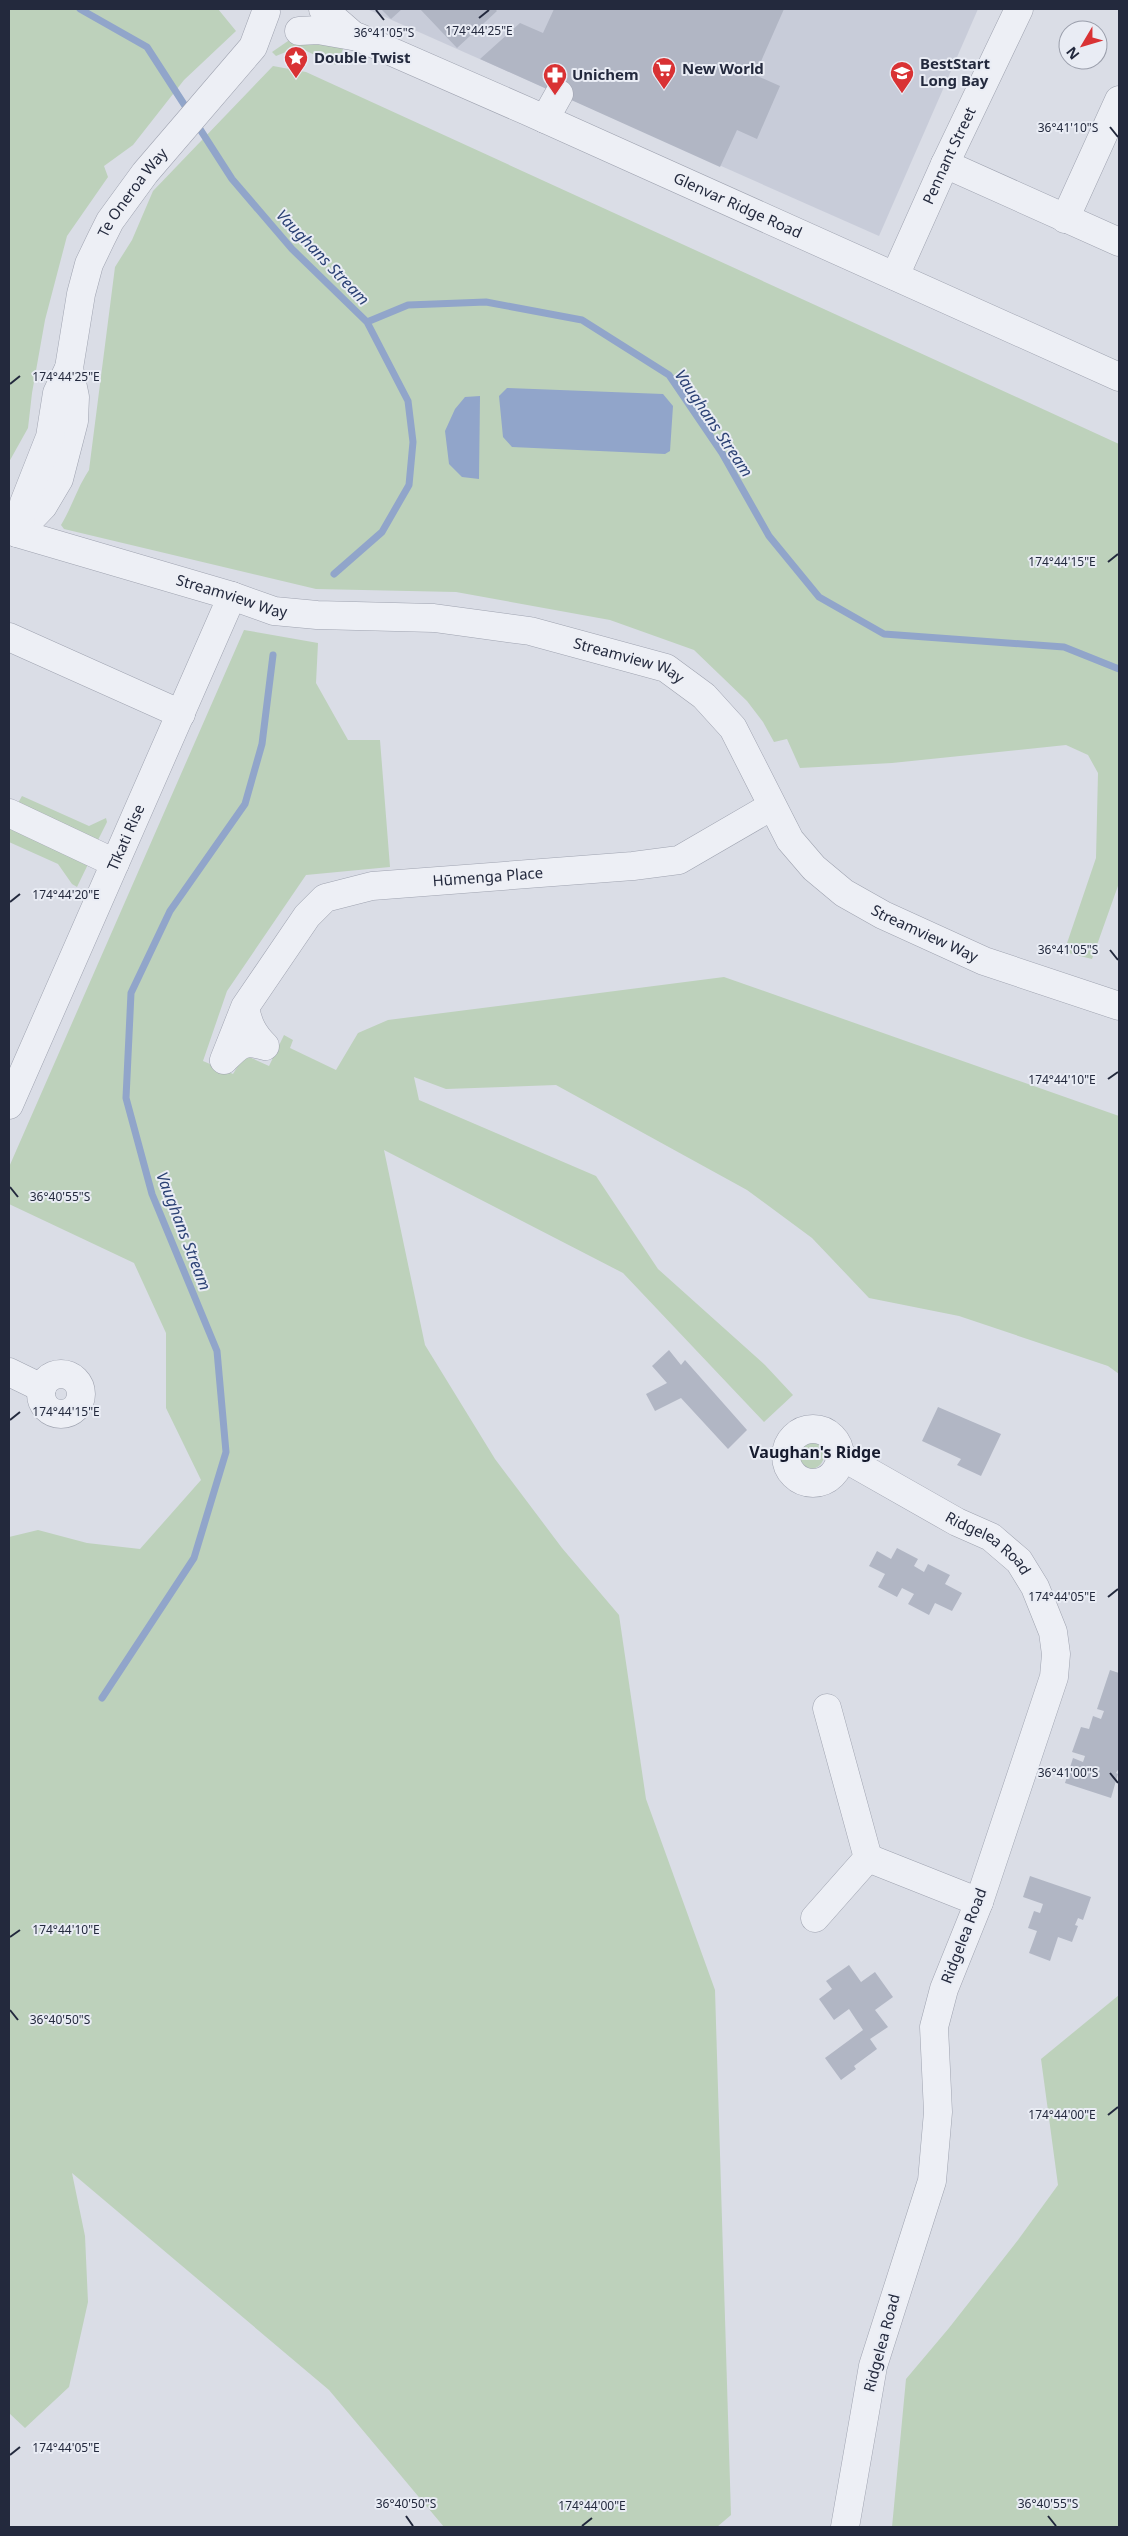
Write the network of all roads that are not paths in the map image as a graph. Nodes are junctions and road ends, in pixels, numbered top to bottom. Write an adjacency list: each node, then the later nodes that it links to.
1 (318, 9): 4 (street, Te Oneroa Way)
2 (323, 9): 5 (street, Glenvar Ridge Road)
3 (1019, 9): 9 (street, Pennant Street)
4 (278, 21): 5 (street, Glenvar Ridge Road); 14 (street, Te Oneroa Way)
5 (354, 36): 8 (street, Glenvar Ridge Road)
6 (559, 94): 8 (street)
7 (1119, 100): 10 (street)
8 (545, 119): 12 (street, Glenvar Ridge Road)
9 (945, 164): 10 (street); 12 (street, Pennant Street)
10 (1065, 219): 11 (street)
11 (1119, 242)
12 (895, 276): 13 (street, Glenvar Ridge Road)
13 (1119, 377)
14 (13, 537): 15 (street, Streamview Way)
15 (232, 596): 17 (street, Tīkati Rise); 18 (street, Streamview Way)
16 (9, 637): 17 (street)
17 (181, 714): 20 (street, Tīkati Rise)
18 (772, 806): 21 (street, Streamview Way); 22 (street, Hūmenga Place)
19 (9, 813): 20 (street)
20 (116, 863): 23 (street, Tīkati Rise)
21 (1119, 1006)
22 (245, 1007)
23 (10, 1099)
24 (9, 1372): 25 (street)
25 (42, 1388)
26 (839, 1455): 29 (street, Ridgelea Road)
27 (827, 1708): 28 (street)
28 (868, 1858): 29 (street); 30 (street)
29 (978, 1902): 31 (street, Ridgelea Road)
30 (815, 1918)
31 (845, 2527)

